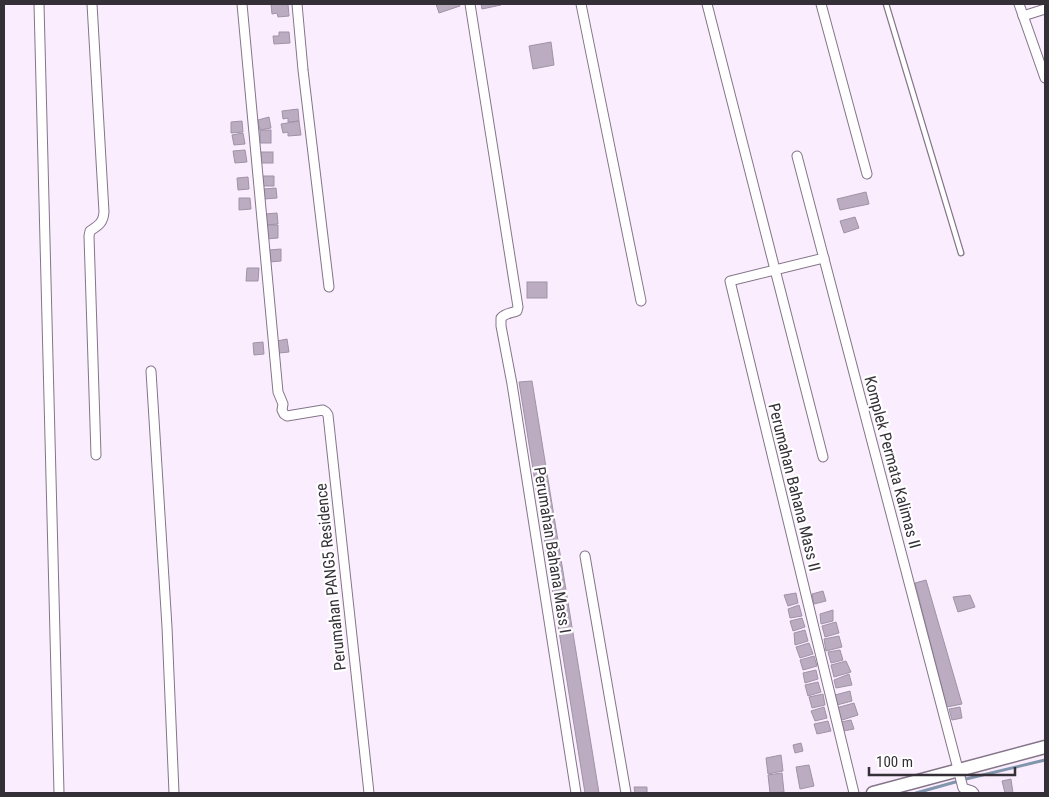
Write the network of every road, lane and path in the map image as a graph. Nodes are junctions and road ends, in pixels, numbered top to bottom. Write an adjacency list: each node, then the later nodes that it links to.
1 (39, 4): 27 (street)
2 (92, 4): 22 (street)
3 (242, 4): 29 (street, Perumahan PANG5 Residence)
4 (297, 4): 19 (street)
5 (470, 4): 30 (street, Perumahan Bahana Mass I)
6 (581, 4): 20 (street)
7 (707, 4): 18 (street)
8 (821, 4): 15 (street)
9 (886, 4): 16 (lane)
10 (1019, 4): 12 (street)
11 (1045, 9): 12 (street)
12 (1023, 16): 13 (street)
13 (1045, 78)
14 (796, 156): 17 (street, Komplek Permata Kalimas II)
15 (867, 174)
16 (962, 253)
17 (824, 258): 18 (street, Perumahan Bahana Mass II); 26 (street, Komplek Permata Kalimas II)
18 (775, 270): 23 (street); 32 (street, Perumahan Bahana Mass II)
19 (329, 287)
20 (641, 301)
21 (151, 371): 28 (street)
22 (96, 455)
23 (823, 457)
24 (585, 556): 31 (street)
25 (1045, 747): 26 (street)
26 (960, 777): 33 (street); 34 (street)
27 (59, 793)
28 (174, 793)
29 (369, 793)
30 (576, 793)
31 (626, 793)
32 (854, 793)
33 (873, 793)
34 (974, 793)

